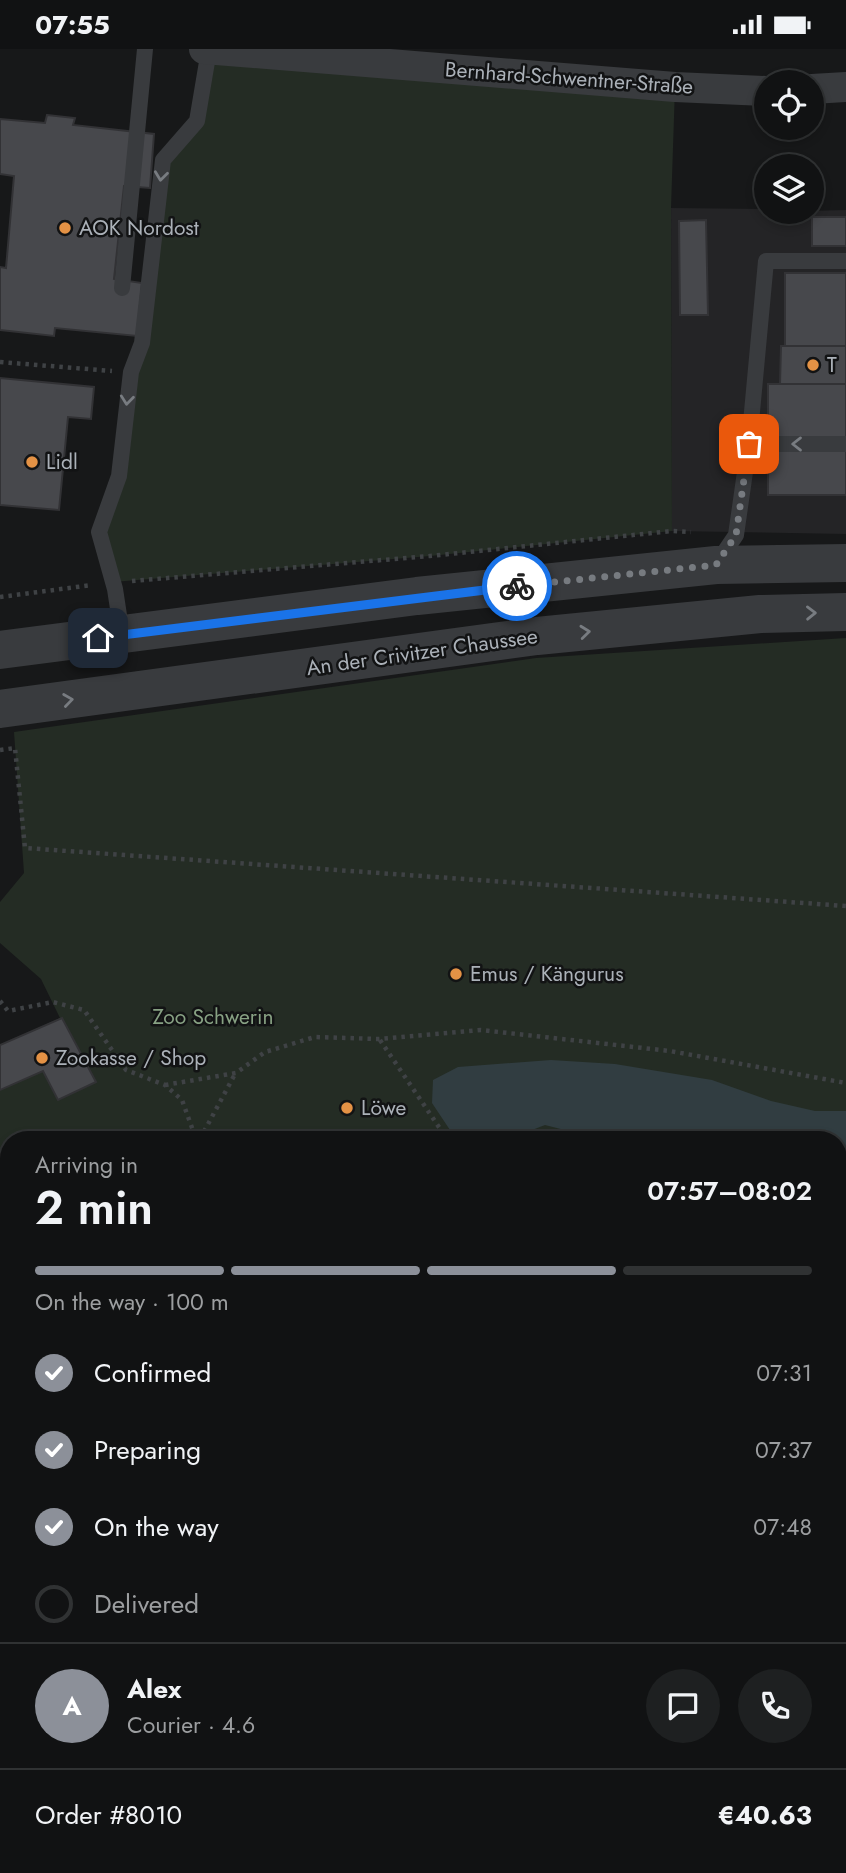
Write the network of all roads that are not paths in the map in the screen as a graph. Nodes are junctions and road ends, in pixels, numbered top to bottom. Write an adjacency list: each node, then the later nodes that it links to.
1 (145, 49): 7 (lane)
2 (207, 49): 5 (street, Bernhard-Schwentner-Straße); 13 (lane, one-way to 13)
3 (846, 87): 4 (street)
4 (824, 88)
5 (754, 90)
6 (846, 261): 8 (lane)
7 (122, 288)
8 (749, 444): 9 (lane, one-way to 8); 10 (lane)
9 (846, 444)
10 (726, 550): 11 (street); 13 (street)
11 (846, 563)
12 (846, 612): 15 (street, An der Crivitzer Chaussee, one-way to 12)
13 (122, 635): 14 (street)
14 (0, 650)
15 (0, 709)

